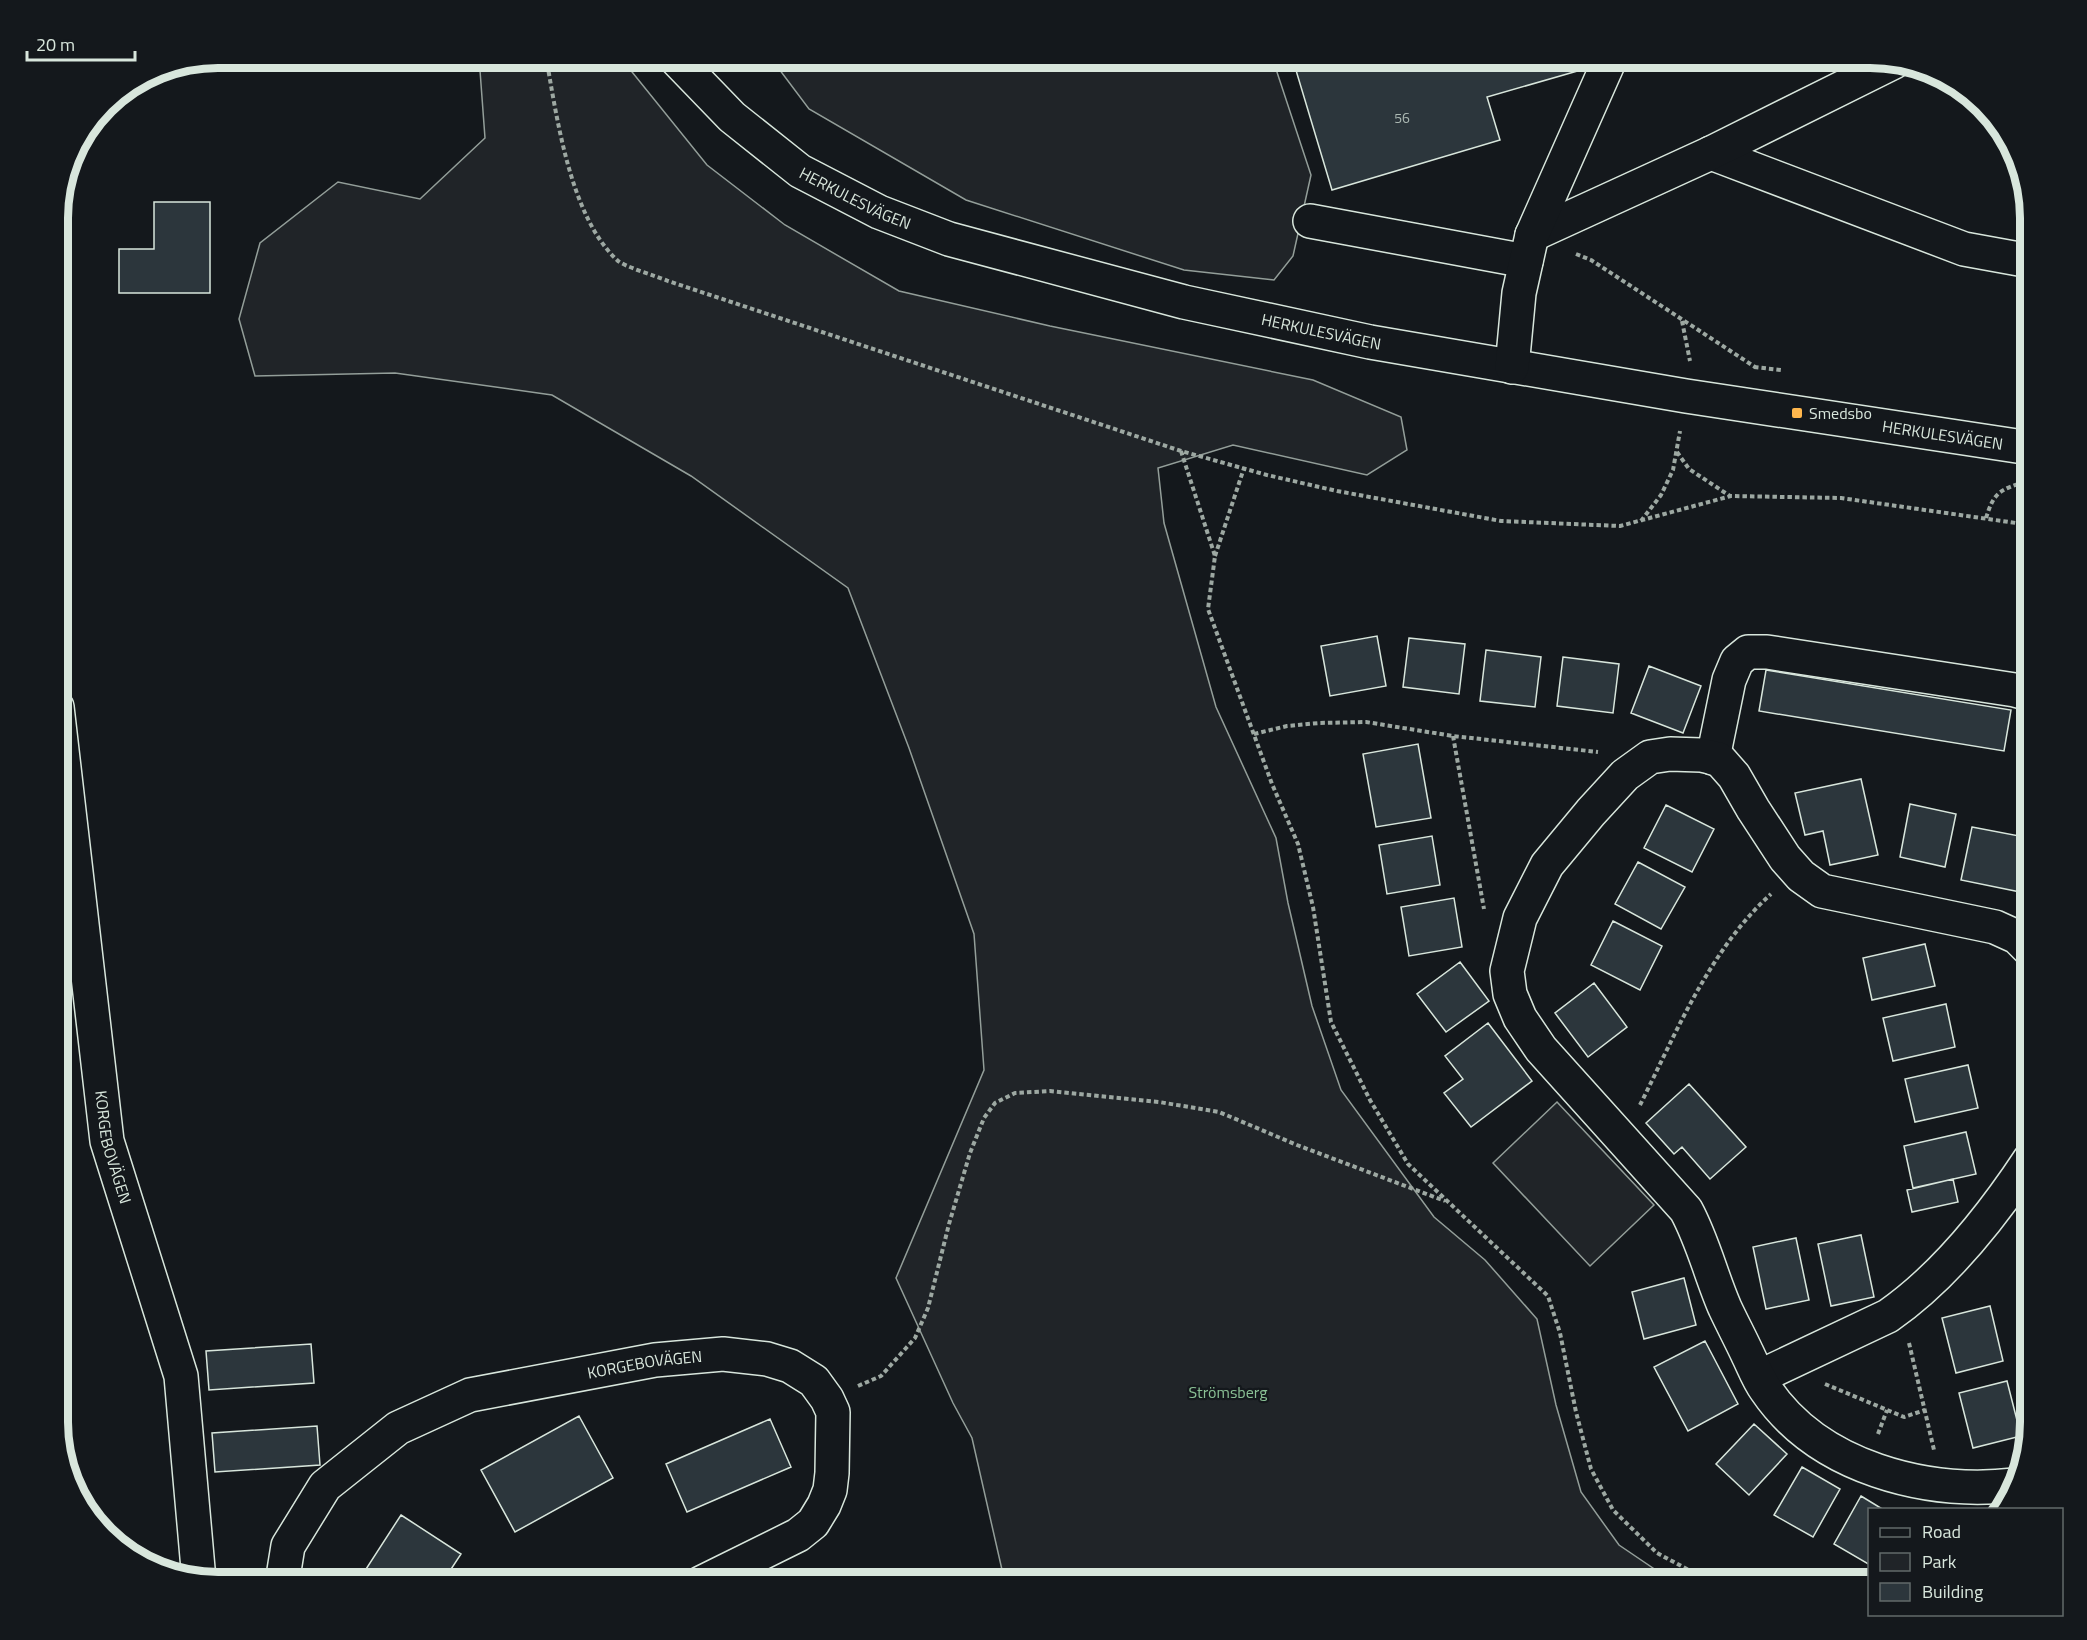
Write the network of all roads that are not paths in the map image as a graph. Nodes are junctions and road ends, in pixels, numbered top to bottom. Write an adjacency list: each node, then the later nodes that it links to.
1 (1607, 67): 6 (street)
2 (684, 68): 8 (street, HERKULESVÄGEN)
3 (1881, 68): 4 (street)
4 (1711, 153): 6 (street); 7 (street)
5 (1310, 221): 6 (street)
6 (1529, 248): 8 (street)
7 (2020, 259)
8 (1512, 367): 9 (street, HERKULESVÄGEN)
9 (2020, 446)
10 (2020, 692): 11 (street)
11 (1713, 758): 13 (street); 15 (street)
12 (68, 802): 17 (street, KORGEBOVÄGEN)
13 (2020, 940)
14 (2020, 1174): 15 (street)
15 (1770, 1371): 16 (street)
16 (2005, 1486)
17 (198, 1571)
18 (284, 1572): 19 (street, KORGEBOVÄGEN)
19 (723, 1572)

